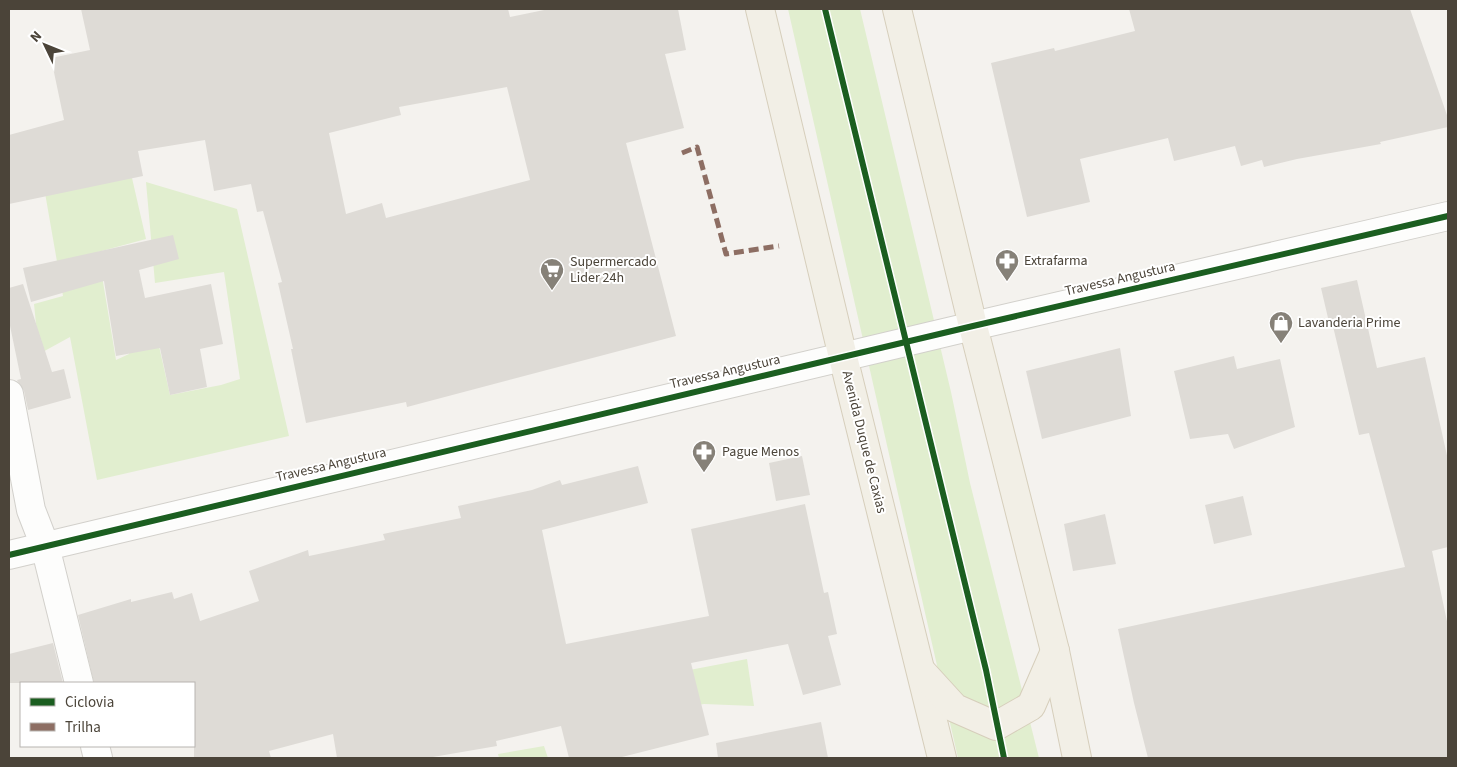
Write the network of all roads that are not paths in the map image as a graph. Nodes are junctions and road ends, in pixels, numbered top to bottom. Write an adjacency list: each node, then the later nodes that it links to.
1 (760, 9): 5 (main road, Avenida Duque de Caxias)
2 (897, 9): 4 (main road)
3 (1448, 216): 4 (street, Travessa Angustura)
4 (973, 326): 5 (street, Travessa Angustura); 9 (main road)
5 (843, 357): 7 (street, Travessa Angustura); 10 (main road, Avenida Duque de Caxias)
6 (9, 394): 7 (street)
7 (45, 546): 8 (street, Travessa Angustura); 11 (street)
8 (9, 554)
9 (1055, 651): 10 (main road); 13 (main road)
10 (922, 672): 12 (main road, Avenida Duque de Caxias)
11 (80, 682)
12 (942, 758)
13 (1077, 758)

